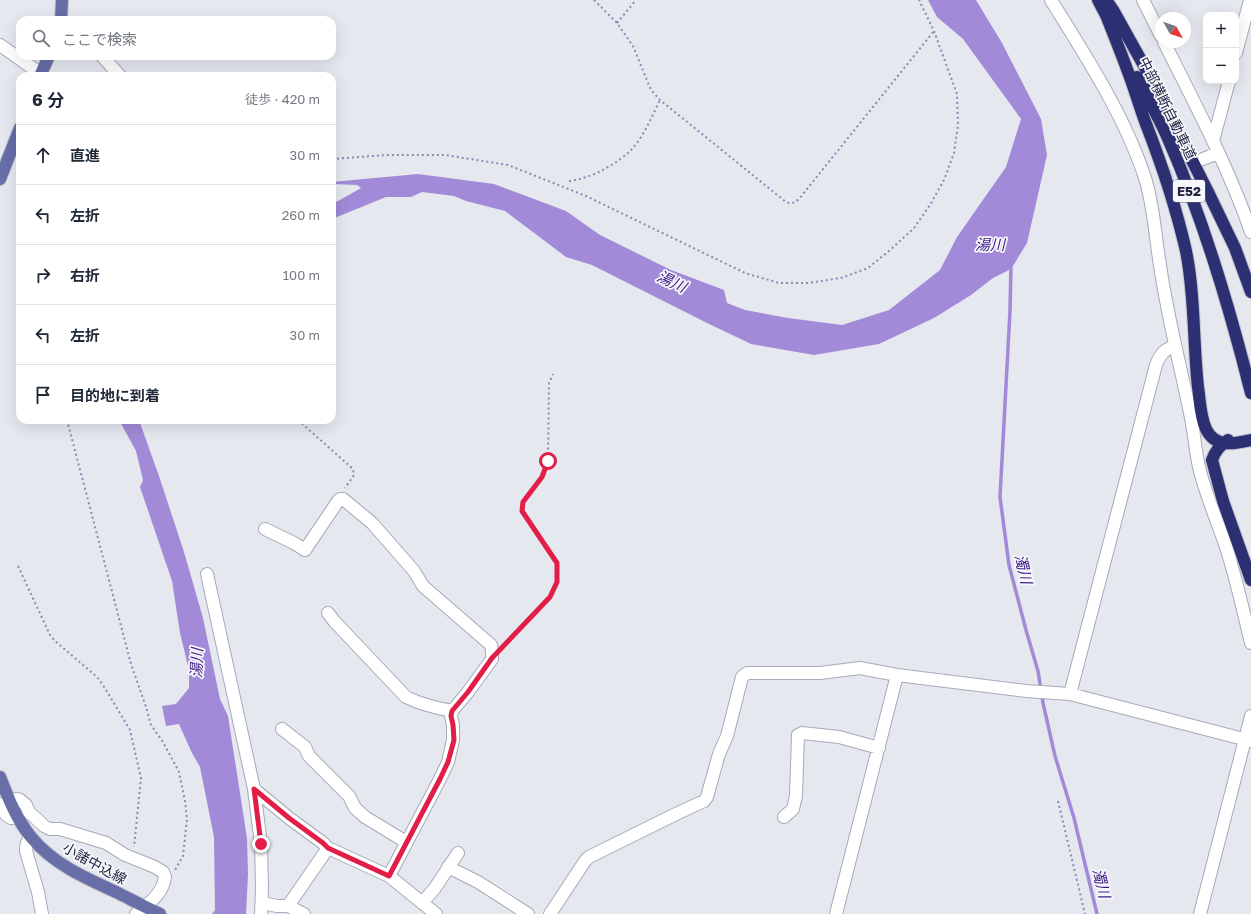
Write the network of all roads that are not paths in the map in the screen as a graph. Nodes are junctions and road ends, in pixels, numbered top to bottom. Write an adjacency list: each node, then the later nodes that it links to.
1 (62, 0): 8 (main road)
2 (1051, 0): 27 (street)
3 (1098, 0): 7 (highway, 中部横断自動車道 / E52)
4 (1106, 0): 29 (highway)
5 (1143, 0): 9 (street)
6 (1250, 0): 12 (street)
7 (1106, 15): 31 (highway, 中部横断自動車道 / E52); 34 (highway)
8 (61, 16)
9 (1155, 24)
10 (0, 45): 13 (street)
11 (1167, 48): 22 (street)
12 (1237, 48)
13 (16, 57)
14 (20, 60): 17 (street)
15 (47, 60): 18 (main road)
16 (106, 60): 19 (street)
17 (37, 72)
18 (42, 72)
19 (116, 72)
20 (1228, 84): 22 (street)
21 (16, 138): 26 (main road)
22 (1213, 141): 23 (street)
23 (1218, 154): 24 (street); 28 (street)
24 (1203, 159)
25 (1160, 176): 27 (street)
26 (0, 178)
27 (1146, 180): 30 (street)
28 (1251, 232)
29 (1251, 292)
30 (1176, 346): 39 (street); 41 (street)
31 (1251, 393)
32 (1251, 433): 34 (highway)
33 (1251, 440): 34 (highway)
34 (1223, 443): 37 (highway)
35 (265, 529): 42 (street)
36 (208, 574): 48 (street)
37 (1251, 580)
38 (328, 613): 42 (street)
39 (1251, 643)
40 (897, 675): 41 (street); 46 (street); 65 (street)
41 (1070, 694): 45 (street)
42 (452, 711): 52 (street)
43 (1251, 716): 45 (street)
44 (282, 728): 52 (street)
45 (1249, 741): 67 (street)
46 (879, 748): 50 (street); 66 (street)
47 (0, 777): 49 (main road, 小諸中込線)
48 (254, 789): 53 (street); 59 (street)
49 (5, 802): 51 (main road, 小諸中込線); 60 (street)
50 (784, 817)
51 (31, 837): 60 (main road, 小諸中込線); 61 (street)
52 (406, 842): 56 (street)
53 (328, 848): 56 (street); 58 (street)
54 (458, 853): 55 (street)
55 (448, 867): 57 (street); 64 (street)
56 (389, 876): 57 (street)
57 (422, 903): 63 (street)
58 (288, 906): 59 (street); 62 (street)
59 (261, 908)
60 (148, 911)
61 (42, 914)
62 (304, 914)
63 (436, 914)
64 (528, 914)
65 (550, 914)
66 (836, 914)
67 (1200, 914)

